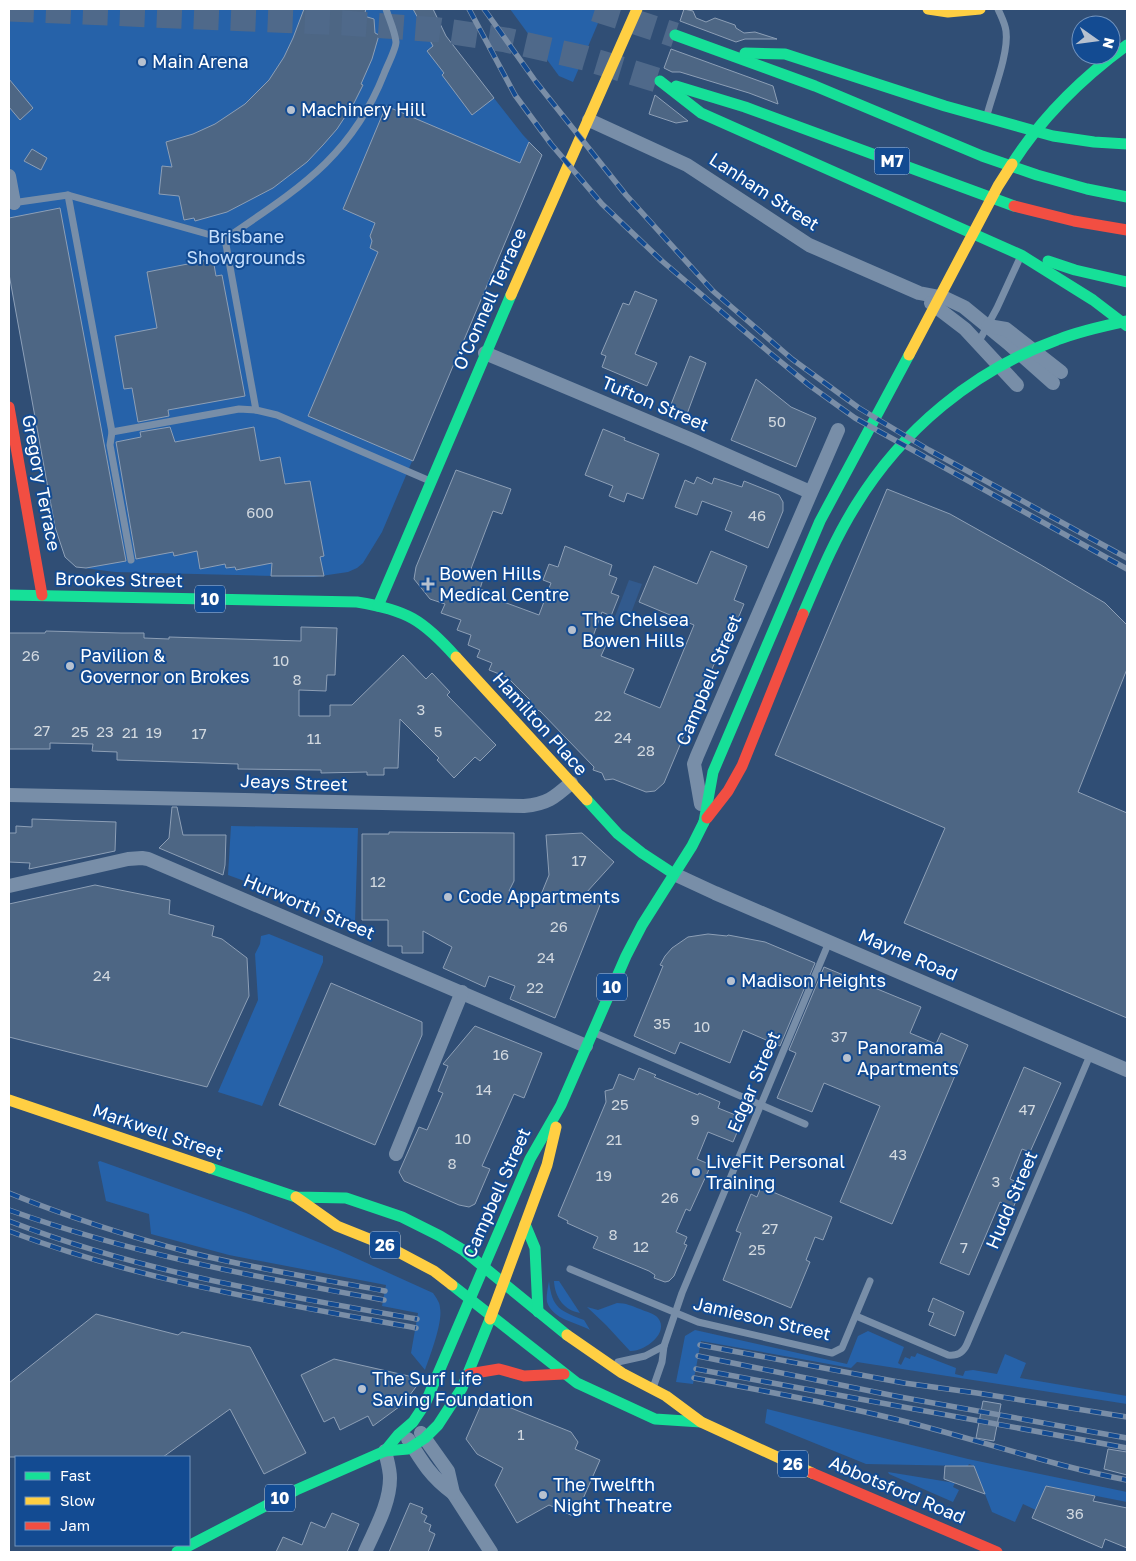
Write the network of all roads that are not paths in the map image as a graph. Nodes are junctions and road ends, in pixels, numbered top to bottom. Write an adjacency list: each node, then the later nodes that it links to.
1 (386, 9): 17 (lane)
2 (636, 9): 10 (main road, O'Connell Terrace)
3 (928, 9): 4 (main road)
4 (980, 9)
5 (998, 9): 9 (lane)
6 (676, 35): 8 (main road, M7)
7 (1127, 45): 41 (main road)
8 (726, 52): 9 (main road); 14 (main road, M7)
9 (986, 119): 11 (main road)
10 (588, 122): 20 (street, Lanham Street); 25 (main road, O'Connell Terrace)
11 (1127, 144)
12 (9, 176): 15 (street)
13 (68, 195): 15 (lane); 17 (lane); 32 (lane)
14 (1127, 197)
15 (11, 203)
16 (1127, 230): 18 (main road, M7)
17 (225, 239): 29 (lane)
18 (1021, 255): 19 (main road); 22 (lane); 23 (main road)
19 (1127, 282)
20 (919, 293): 22 (street, Lanham Street); 24 (street, Lanham Street)
21 (1127, 321): 41 (main road)
22 (987, 326): 24 (lane); 26 (street, Lanham Street)
23 (1127, 326)
24 (978, 343): 27 (street, Lanham Street)
25 (485, 353): 33 (main road, O'Connell Terrace); 34 (street, Tufton Street)
26 (1057, 377)
27 (1017, 385)
28 (9, 407): 30 (main road, Gregory Terrace)
29 (256, 410): 32 (lane); 33 (lane)
30 (10, 422): 37 (main road, Gregory Terrace)
31 (838, 430): 34 (street, Campbell Street)
32 (112, 432): 35 (lane)
33 (431, 481): 38 (main road, O'Connell Terrace)
34 (810, 492): 41 (street, Campbell Street)
35 (131, 560)
36 (9, 594): 37 (main road, Brookes Street)
37 (42, 595): 38 (main road, Brookes Street / 10)
38 (378, 606): 39 (main road, Hamilton Place / 10)
39 (571, 784): 40 (street, Jeays Street); 42 (main road, Hamilton Place / 10)
40 (9, 795)
41 (704, 822): 42 (main road, Campbell Street)
42 (674, 874): 44 (street, Mayne Road); 46 (main road, Campbell Street / 10)
43 (9, 886): 45 (street, Hurworth Street)
44 (829, 942): 48 (street, Mayne Road); 52 (lane, Edgar Street)
45 (462, 992): 47 (street, Hurworth Street); 54 (street)
46 (592, 1032): 47 (main road, Campbell Street / 10); 52 (lane)
47 (586, 1046): 51 (main road, Campbell Street / 10)
48 (1091, 1053): 49 (street, Mayne Road); 67 (lane, Hudd Street)
49 (1127, 1070)
50 (9, 1100): 55 (main road, Markwell Street / 26)
51 (561, 1105): 56 (main road, Campbell Street / 10); 57 (main road, Campbell Street / 10)
52 (761, 1105): 53 (lane); 63 (lane, Edgar Street)
53 (805, 1124)
54 (396, 1154)
55 (296, 1197): 57 (main road, Markwell Street / 26); 61 (main road, Markwell Street / 26)
56 (525, 1224): 59 (main road, Campbell Street / 10); 62 (main road)
57 (484, 1266): 59 (main road, Abbotsford Road / 26); 61 (main road, Campbell Street / 10)
58 (570, 1269): 63 (lane, Jamieson Street)
59 (504, 1282): 62 (main road, Abbotsford Road / 26); 64 (main road, 10)
60 (870, 1282): 65 (lane)
61 (471, 1298): 64 (main road, Markwell Street / 26); 73 (main road, 10)
62 (538, 1312): 68 (main road, Abbotsford Road / 26)
63 (675, 1313): 65 (lane, Jamieson Street); 66 (lane, Edgar Street)
64 (492, 1314): 69 (main road, 10); 70 (main road, Abbotsford Road / 26)
65 (856, 1316): 67 (lane, Jamieson Street)
66 (664, 1346): 68 (lane); 71 (lane, Edgar Street)
67 (957, 1355)
68 (608, 1364): 71 (main road, Abbotsford Road / 26)
69 (469, 1374): 70 (main road); 74 (main road, 10)
70 (564, 1374): 72 (main road, Abbotsford Road / 26)
71 (653, 1389): 72 (main road, Abbotsford Road / 26)
72 (701, 1422): 81 (main road, Abbotsford Road / 26)
73 (408, 1427): 74 (street); 75 (street); 76 (main road, 10)
74 (425, 1438): 75 (main road, 10); 77 (street)
75 (412, 1447): 76 (main road, 10); 77 (street)
76 (386, 1451): 78 (main road, 10); 79 (street)
77 (454, 1493): 80 (street)
78 (190, 1545)
79 (365, 1552)
80 (490, 1552)
81 (997, 1552)

